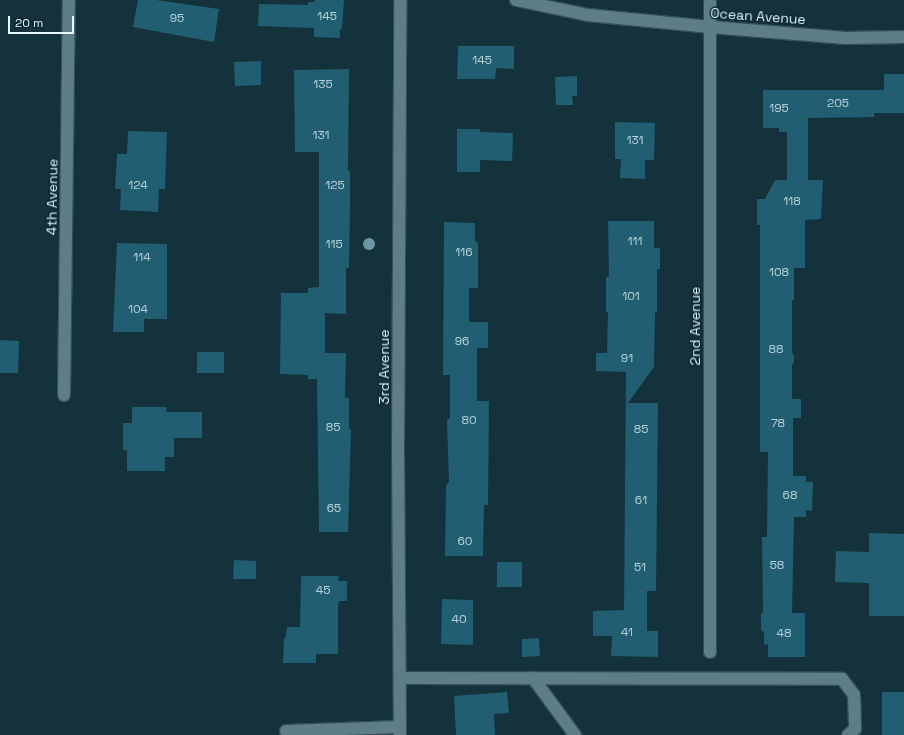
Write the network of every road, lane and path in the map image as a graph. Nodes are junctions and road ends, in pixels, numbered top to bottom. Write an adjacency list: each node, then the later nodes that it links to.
1 (69, 0): 7 (street, 4th Avenue)
2 (400, 0): 9 (street, 3rd Avenue)
3 (516, 0): 5 (street, Ocean Avenue)
4 (710, 0): 5 (street, 2nd Avenue)
5 (710, 28): 6 (street, Ocean Avenue); 8 (street, 2nd Avenue)
6 (904, 37)
7 (64, 395)
8 (710, 652)
9 (400, 678): 10 (street); 12 (street, 3rd Avenue)
10 (533, 678): 13 (street); 14 (street)
11 (286, 731): 12 (street)
12 (400, 731)
13 (575, 735)
14 (848, 735)

